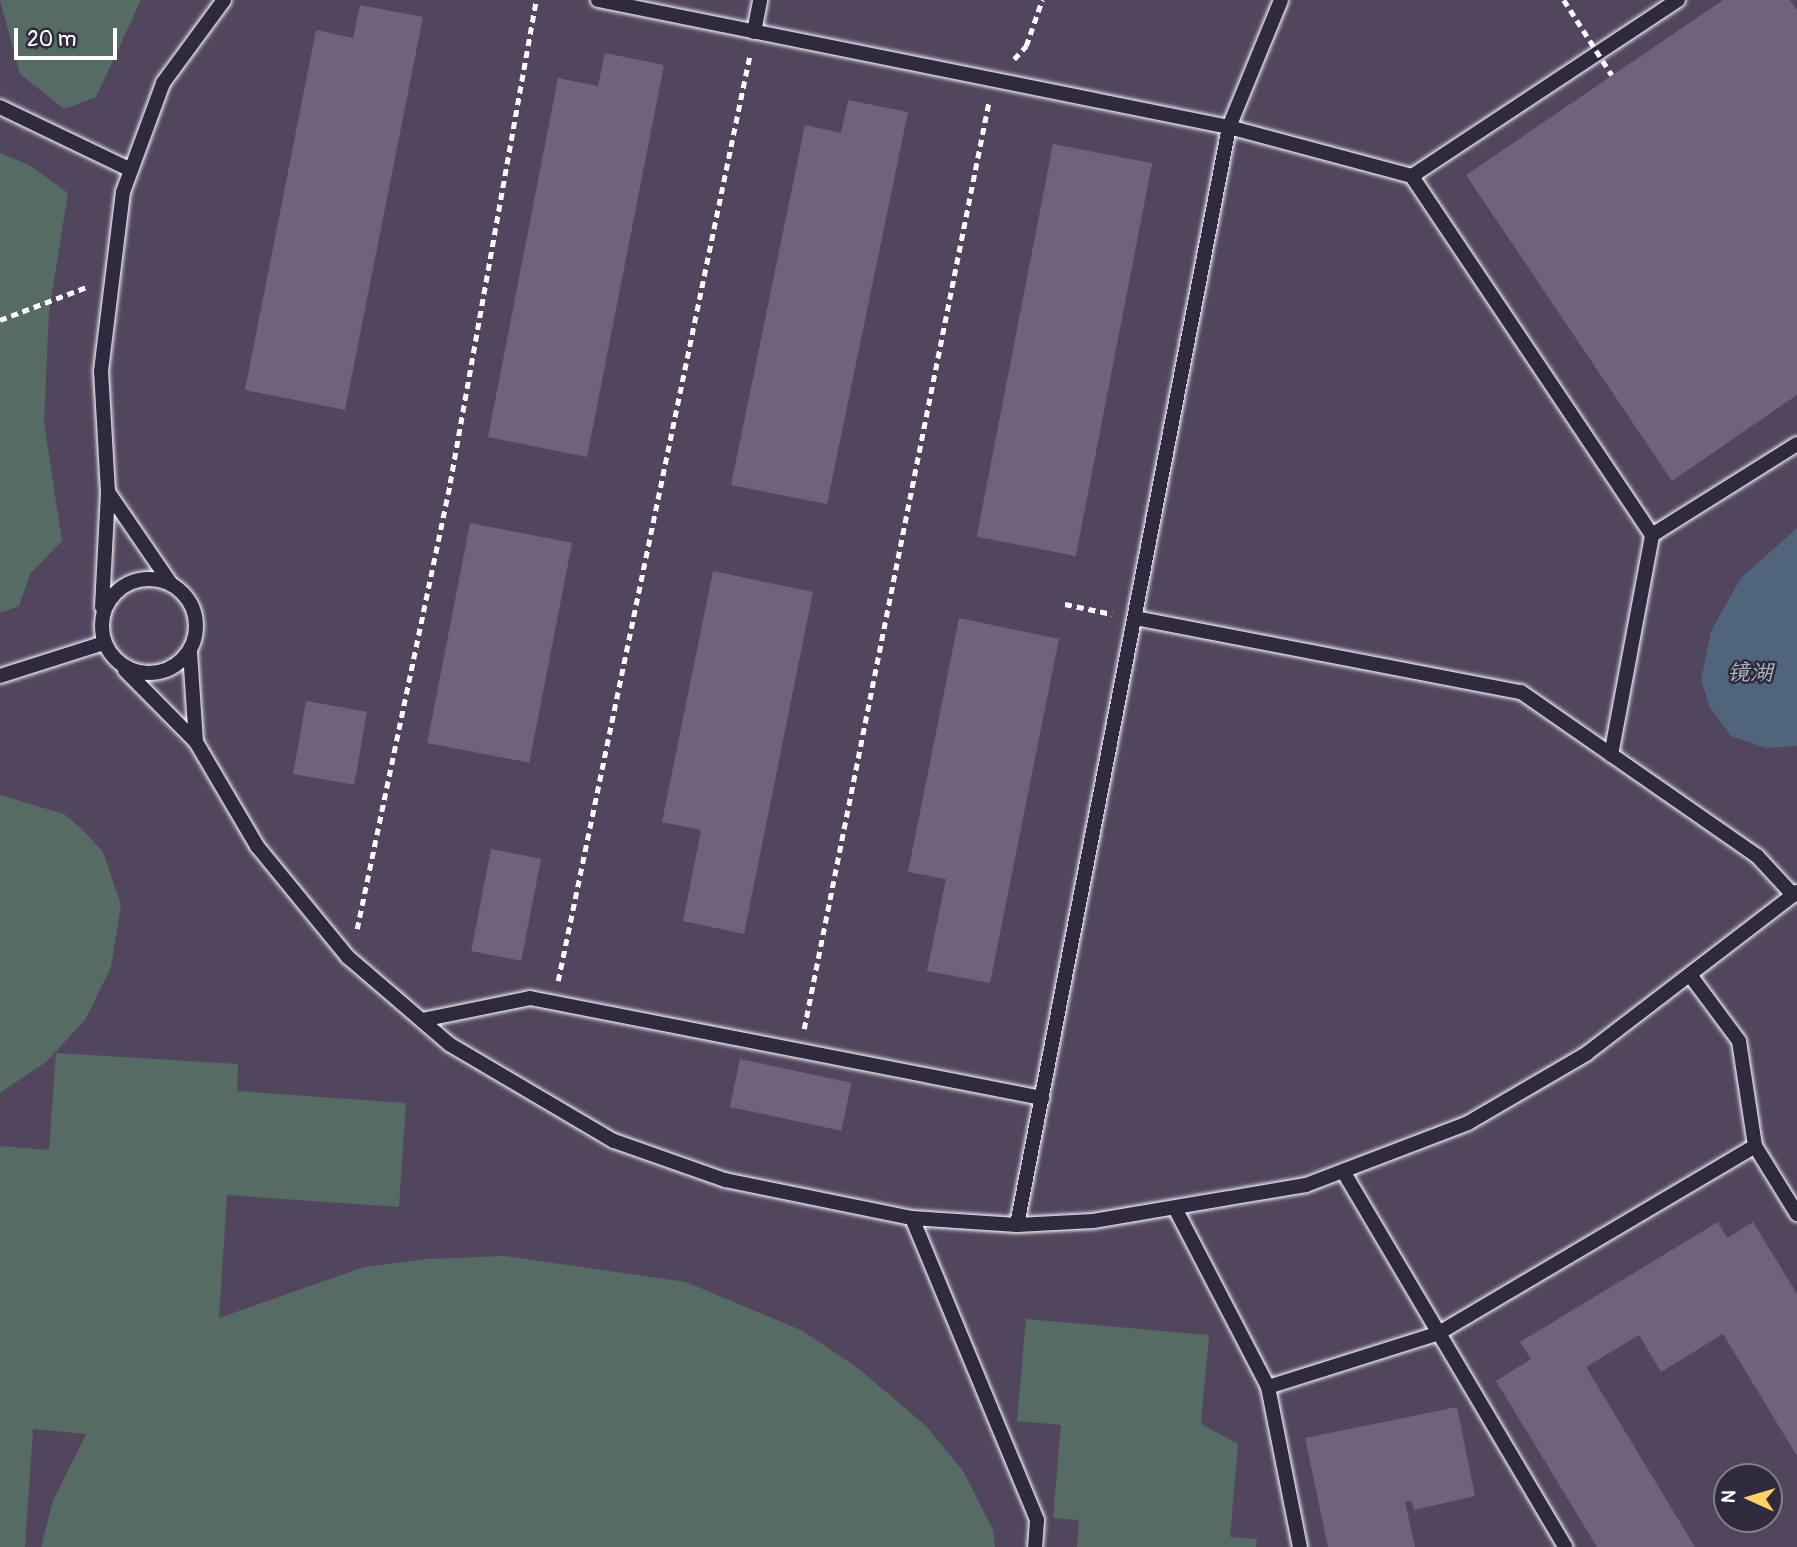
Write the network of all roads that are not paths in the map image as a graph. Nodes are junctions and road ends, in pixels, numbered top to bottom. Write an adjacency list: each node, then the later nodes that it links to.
1 (223, 0): 9 (lane)
2 (598, 0): 6 (lane)
3 (760, 0): 6 (lane)
4 (1281, 0): 8 (lane)
5 (1678, 0): 10 (lane)
6 (754, 32): 8 (lane)
7 (0, 107): 9 (lane)
8 (1229, 127): 10 (lane); 15 (lane)
9 (131, 170): 12 (lane)
10 (1412, 176): 13 (lane)
11 (1797, 444): 13 (lane)
12 (108, 492): 14 (lane); 16 (lane)
13 (1652, 535): 22 (lane)
14 (171, 584): 16 (lane); 18 (lane)
15 (1135, 618): 22 (lane); 26 (lane)
16 (101, 627): 17 (lane)
17 (104, 643): 19 (lane); 20 (lane)
18 (190, 651): 19 (lane); 21 (lane)
19 (112, 656): 21 (lane)
20 (0, 676)
21 (196, 742): 25 (lane)
22 (1611, 755): 23 (lane)
23 (1795, 893): 24 (lane)
24 (1690, 975): 27 (lane); 28 (lane)
25 (422, 1020): 26 (lane); 31 (lane)
26 (1042, 1098): 32 (lane)
27 (1755, 1146): 30 (lane); 33 (lane)
28 (1343, 1171): 29 (lane); 33 (lane)
29 (1176, 1210): 32 (lane); 34 (lane)
30 (1797, 1214)
31 (912, 1218): 32 (lane); 35 (lane)
32 (1017, 1225)
33 (1439, 1333): 34 (lane); 37 (lane)
34 (1268, 1387): 36 (lane)
35 (1035, 1547)
36 (1300, 1547)
37 (1565, 1547)

